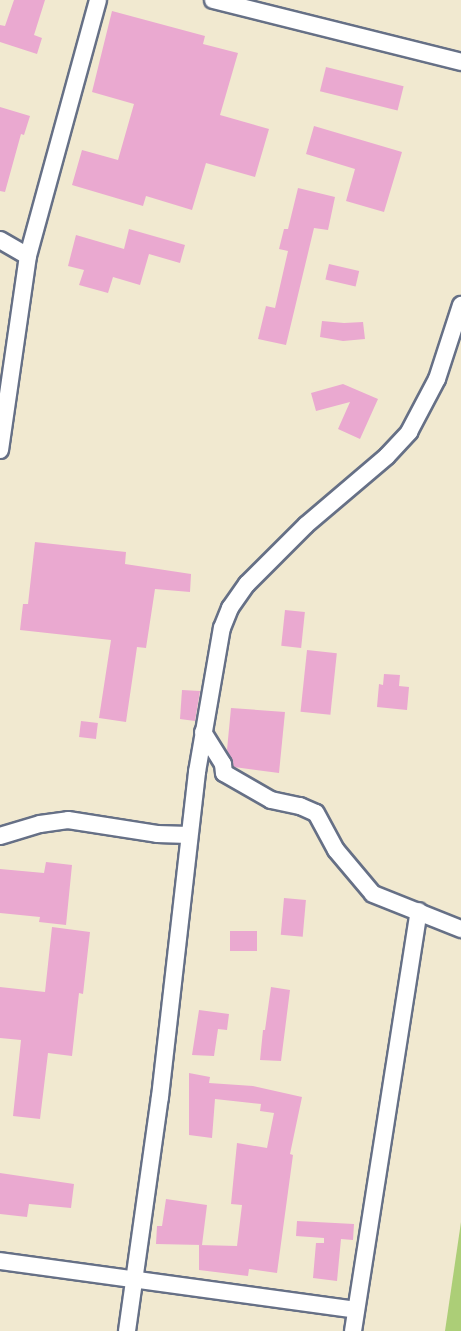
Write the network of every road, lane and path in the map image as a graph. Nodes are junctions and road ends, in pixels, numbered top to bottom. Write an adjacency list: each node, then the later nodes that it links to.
1 (98, 0): 5 (street)
2 (213, 0): 3 (street)
3 (461, 62)
4 (0, 240): 5 (street)
5 (28, 256): 7 (street)
6 (461, 305): 8 (street)
7 (0, 450)
8 (203, 732): 9 (street); 11 (street)
9 (189, 835): 10 (street); 14 (street)
10 (0, 836)
11 (419, 911): 12 (street); 15 (street)
12 (461, 929)
13 (0, 1261): 14 (street)
14 (134, 1280): 15 (street); 16 (street)
15 (356, 1310): 17 (street)
16 (126, 1331)
17 (353, 1331)

